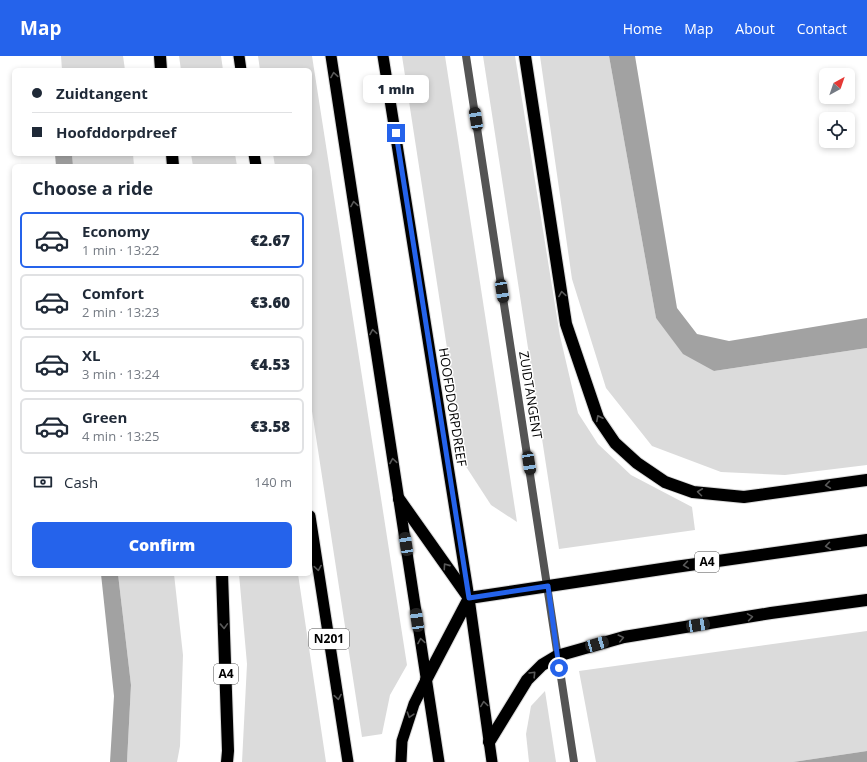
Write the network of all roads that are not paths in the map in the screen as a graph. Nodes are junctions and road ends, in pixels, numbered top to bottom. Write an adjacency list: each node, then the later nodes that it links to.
1 (160, 56): 7 (highway)
2 (239, 56): 8 (highway)
3 (331, 56): 10 (highway, one-way to 3)
4 (383, 56): 15 (highway, HOOFDDORPDREEF)
5 (466, 56): 14 (lane, ZUIDTANGENT)
6 (525, 56): 9 (highway, one-way to 6)
7 (161, 68)
8 (241, 68)
9 (867, 480)
10 (399, 499): 15 (highway, one-way to 10); 18 (highway, one-way to 10)
11 (312, 529): 21 (highway, N201, one-way to 21)
12 (867, 540): 14 (highway, A4, one-way to 14)
13 (222, 576): 20 (highway, A4, one-way to 20)
14 (548, 586): 15 (highway); 17 (lane, ZUIDTANGENT)
15 (469, 598): 18 (highway); 19 (highway, HOOFDDORPDREEF, one-way to 15)
16 (867, 600): 17 (highway, one-way to 16)
17 (557, 656): 19 (highway, one-way to 17); 25 (lane, ZUIDTANGENT)
18 (426, 680): 22 (highway, one-way to 22); 23 (highway)
19 (489, 742): 24 (highway, HOOFDDORPDREEF)
20 (227, 762)
21 (348, 762)
22 (401, 762)
23 (439, 762)
24 (492, 762)
25 (574, 762)

